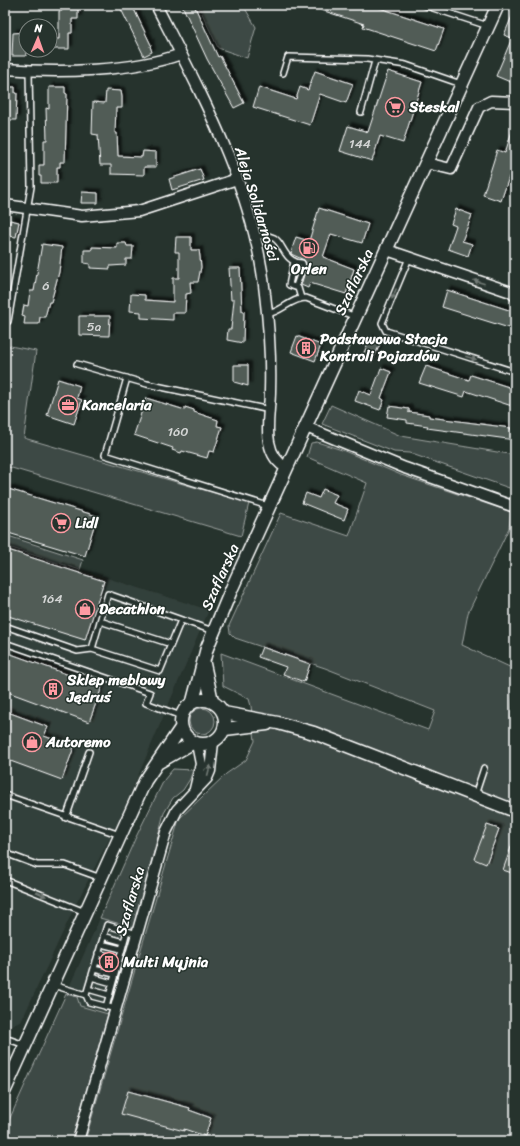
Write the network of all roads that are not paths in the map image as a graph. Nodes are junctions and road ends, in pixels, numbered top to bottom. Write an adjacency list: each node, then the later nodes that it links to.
1 (156, 5): 5 (street, Aleja Solidarności)
2 (424, 5): 4 (lane)
3 (498, 5): 4 (street, Szaflarska)
4 (488, 26): 10 (street, Szaflarska)
5 (181, 54): 8 (street); 14 (street, Aleja Solidarności)
6 (375, 61): 9 (lane); 10 (lane); 12 (lane)
7 (5, 69): 8 (street)
8 (29, 71): 16 (lane)
9 (283, 73)
10 (462, 84): 13 (street, Szaflarska)
11 (515, 102): 13 (street)
12 (361, 112)
13 (426, 163): 18 (street, Szaflarska)
14 (237, 179): 16 (street); 17 (street, Aleja Solidarności)
15 (5, 205): 16 (street)
16 (29, 209): 26 (lane)
17 (255, 237): 20 (lane); 24 (street, Aleja Solidarności)
18 (387, 250): 19 (street); 25 (street, Szaflarska)
19 (409, 258): 22 (street, one-way to 19); 28 (lane, one-way to 28)
20 (294, 261): 21 (lane); 21 (lane)
21 (298, 288): 23 (lane)
22 (515, 296)
23 (301, 298): 24 (lane); 25 (lane)
24 (267, 314): 30 (street, Aleja Solidarności)
25 (356, 317): 31 (street, Szaflarska)
26 (8, 321)
27 (77, 364): 29 (lane)
28 (515, 372)
29 (127, 378): 30 (lane); 33 (lane)
30 (270, 410): 32 (street, Aleja Solidarności)
31 (306, 427): 32 (street, Szaflarska); 34 (street)
32 (287, 468): 33 (street, Szaflarska)
33 (270, 506): 38 (street, Szaflarska)
34 (515, 507)
35 (181, 620): 36 (lane); 38 (lane); 40 (lane)
36 (100, 621): 40 (lane); 41 (lane)
37 (5, 626): 41 (lane)
38 (214, 631): 42 (street, Szaflarska)
39 (5, 643): 46 (lane)
40 (171, 644): 41 (lane)
41 (92, 649)
42 (204, 661): 43 (street, Szaflarska); 44 (street, Szaflarska)
43 (193, 701): 44 (street); 46 (street)
44 (212, 701): 45 (street)
45 (224, 713): 47 (street); 48 (street)
46 (181, 722): 50 (street); 52 (street, Szaflarska)
47 (278, 723): 48 (street); 56 (street)
48 (225, 729): 49 (street)
49 (213, 742): 50 (street); 54 (street, Szaflarska, one-way to 49)
50 (196, 743): 52 (street, Szaflarska); 54 (street)
51 (89, 752): 58 (lane)
52 (156, 763): 59 (street, Szaflarska)
53 (484, 768): 56 (lane)
54 (194, 793): 65 (street, Szaflarska)
55 (5, 795): 58 (lane)
56 (475, 796): 57 (street)
57 (515, 811)
58 (66, 818): 59 (lane)
59 (120, 835): 61 (street, Szaflarska)
60 (5, 853): 61 (lane)
61 (101, 878): 63 (street, Szaflarska)
62 (5, 880): 63 (lane, one-way to 63)
63 (85, 912): 78 (street, Szaflarska)
64 (127, 931): 65 (lane); 66 (lane); 67 (lane)
65 (138, 934): 81 (street, Szaflarska)
66 (103, 936): 67 (lane); 68 (lane)
67 (124, 942): 69 (lane)
68 (101, 944): 69 (lane); 70 (lane)
69 (121, 949): 71 (lane)
70 (98, 953): 71 (lane); 72 (lane)
71 (119, 959): 73 (lane)
72 (96, 961): 73 (lane); 74 (lane)
73 (117, 967): 75 (lane)
74 (94, 969): 75 (lane); 76 (lane)
75 (114, 974): 77 (lane)
76 (91, 977): 77 (lane); 79 (lane)
77 (112, 983): 80 (lane)
78 (52, 985): 79 (lane); 83 (street, Szaflarska)
79 (87, 992): 80 (lane); 81 (lane)
80 (109, 995): 81 (lane)
81 (111, 1008): 85 (street, Szaflarska)
82 (5, 1038): 83 (lane)
83 (25, 1045): 84 (street, Szaflarska)
84 (5, 1090)
85 (78, 1141)

